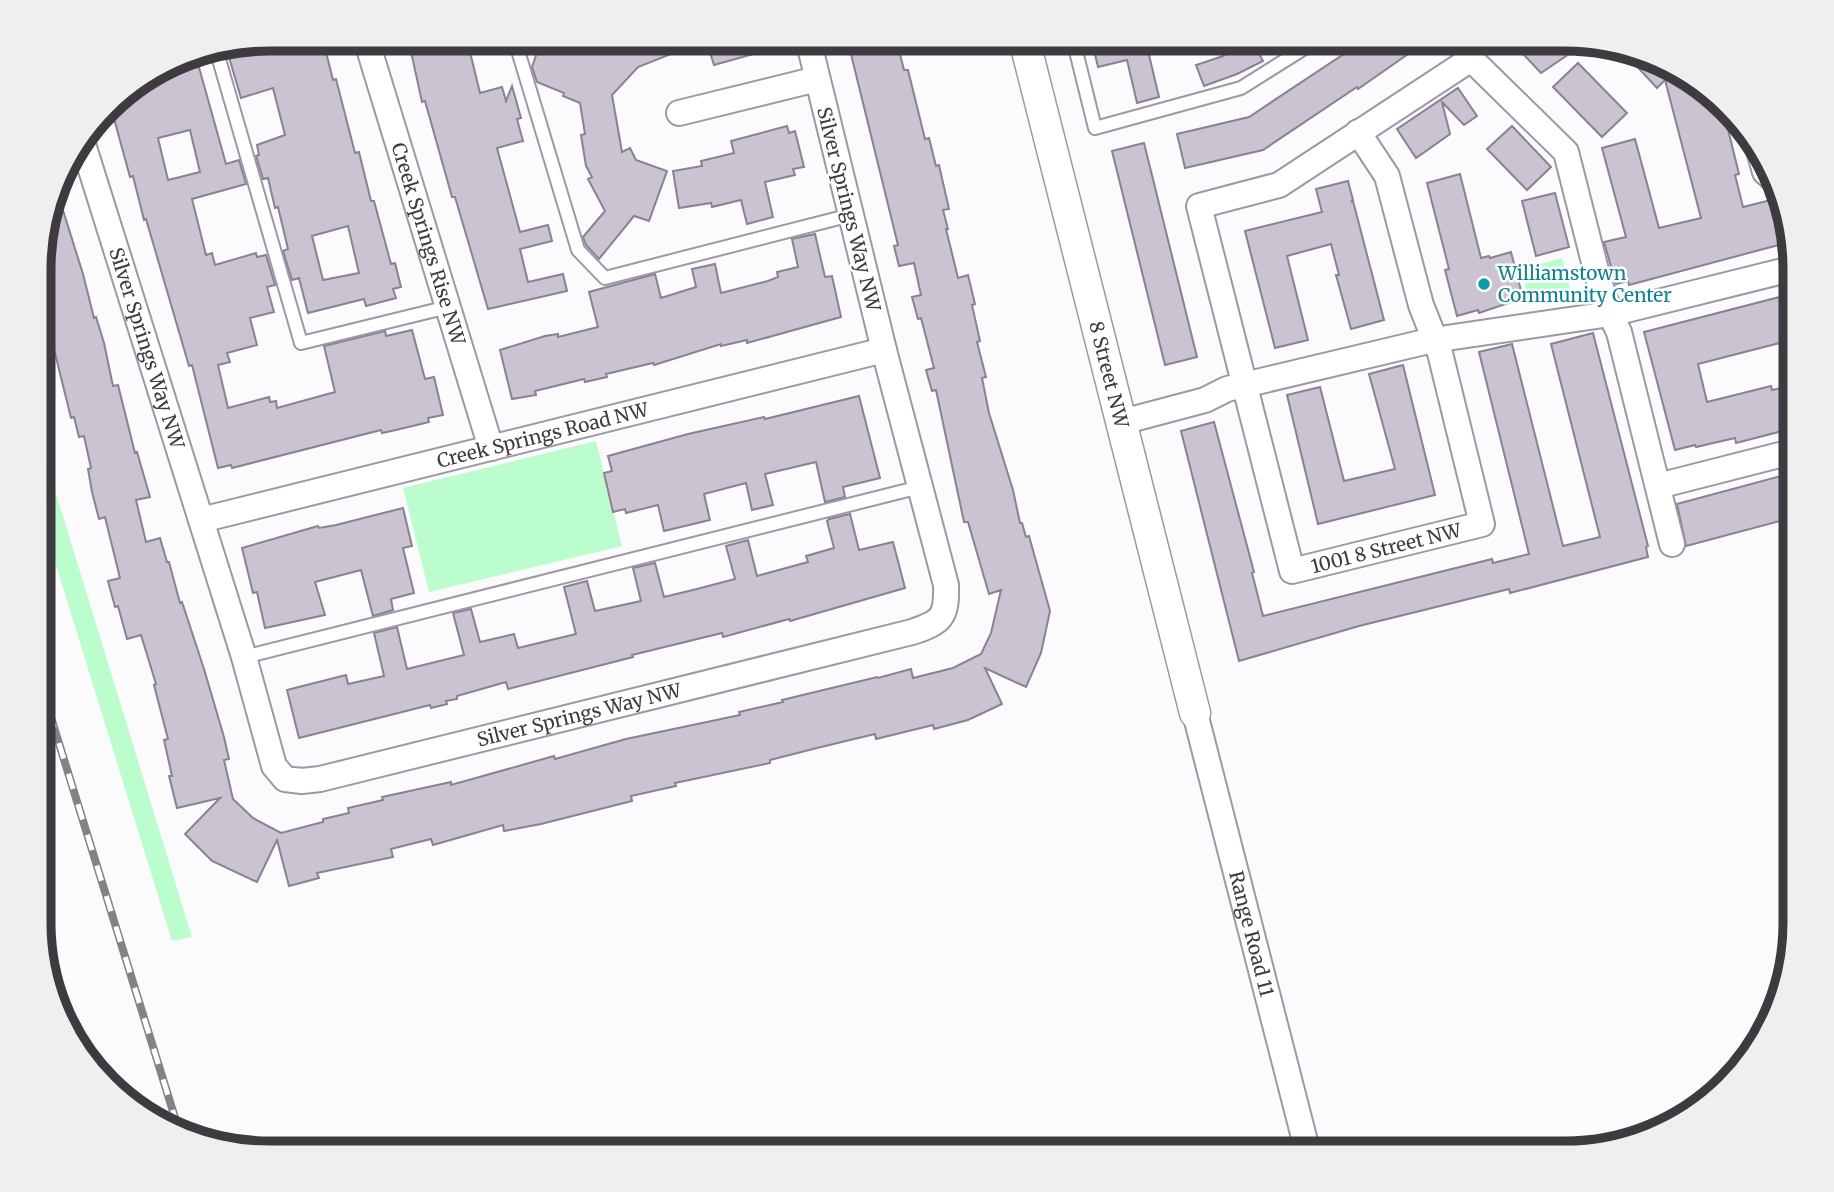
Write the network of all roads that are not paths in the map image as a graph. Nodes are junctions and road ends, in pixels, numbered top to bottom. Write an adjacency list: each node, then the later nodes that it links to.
1 (370, 51): 14 (street, Creek Springs Rise NW)
2 (518, 51): 12 (lane)
3 (810, 51): 8 (street, Silver Springs Way NW)
4 (1027, 51): 19 (street, 8 Street NW)
5 (1076, 51): 6 (lane)
6 (1299, 51)
7 (218, 57): 14 (lane)
8 (817, 79): 9 (street); 12 (street, Silver Springs Way NW)
9 (679, 113)
10 (1359, 132): 15 (street, 1001 8 Street NW); 16 (street, 1001 8 Street NW); 18 (street, 1001 8 Street NW)
11 (85, 152): 24 (street, Silver Springs Way NW)
12 (851, 215): 17 (street, Silver Springs Way NW)
13 (1783, 271): 15 (street)
14 (448, 307): 20 (street, Creek Springs Rise NW)
15 (1610, 314): 16 (street); 22 (street, 1001 8 Street NW)
16 (1433, 340): 18 (street); 18 (street, 1001 8 Street NW)
17 (884, 350): 20 (street, Creek Springs Road NW); 23 (street, Silver Springs Way NW)
18 (1235, 387): 19 (street)
19 (1120, 415): 27 (street, 8 Street NW)
20 (491, 448): 24 (street, Creek Springs Road NW)
21 (1783, 454): 22 (street)
22 (1658, 486): 25 (street, 1001 8 Street NW)
23 (920, 487): 26 (lane); 26 (street, Silver Springs Way NW)
24 (201, 520): 26 (street, Silver Springs Way NW)
25 (1672, 544)
26 (244, 657)
27 (1195, 713): 28 (street, Range Road 11)
28 (1305, 1141)

